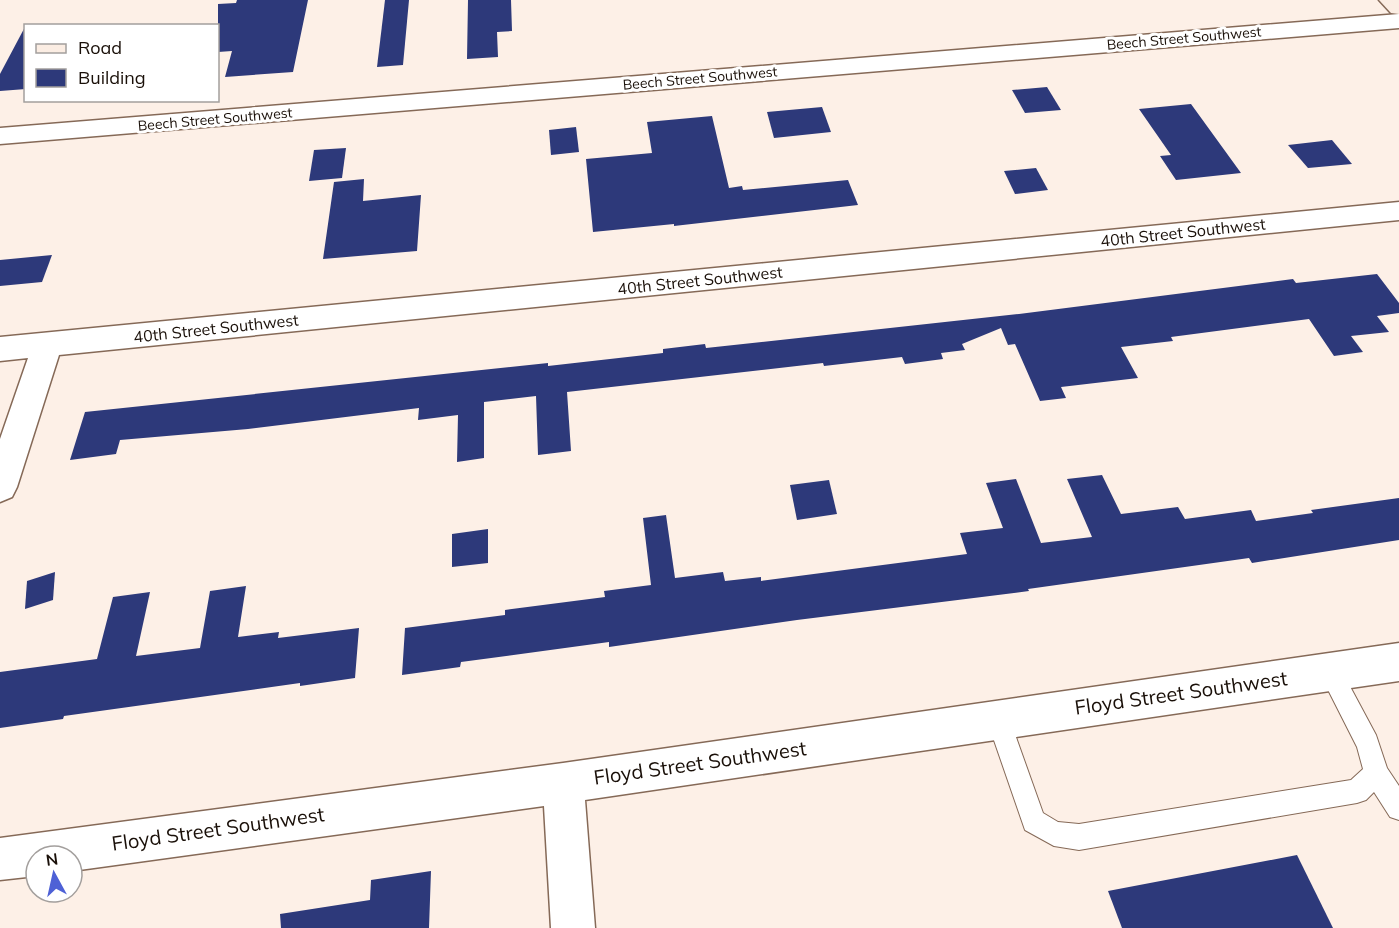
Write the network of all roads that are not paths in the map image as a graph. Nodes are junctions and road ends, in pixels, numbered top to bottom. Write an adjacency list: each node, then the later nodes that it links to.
1 (1390, 0): 2 (main road)
2 (1399, 8)
3 (1399, 21): 4 (street, Beech Street Southwest)
4 (0, 136)
5 (1399, 211): 6 (street, 40th Street Southwest)
6 (48, 344): 7 (street, 40th Street Southwest); 8 (street)
7 (0, 349)
8 (0, 487)
9 (1399, 662): 10 (street, Floyd Street Southwest)
10 (1330, 672): 11 (street, Floyd Street Southwest); 12 (lane)
11 (999, 720): 12 (lane); 13 (street, Floyd Street Southwest)
12 (1376, 773): 14 (lane)
13 (563, 783): 15 (street, Floyd Street Southwest); 16 (street)
14 (1399, 808)
15 (0, 859)
16 (573, 928)

